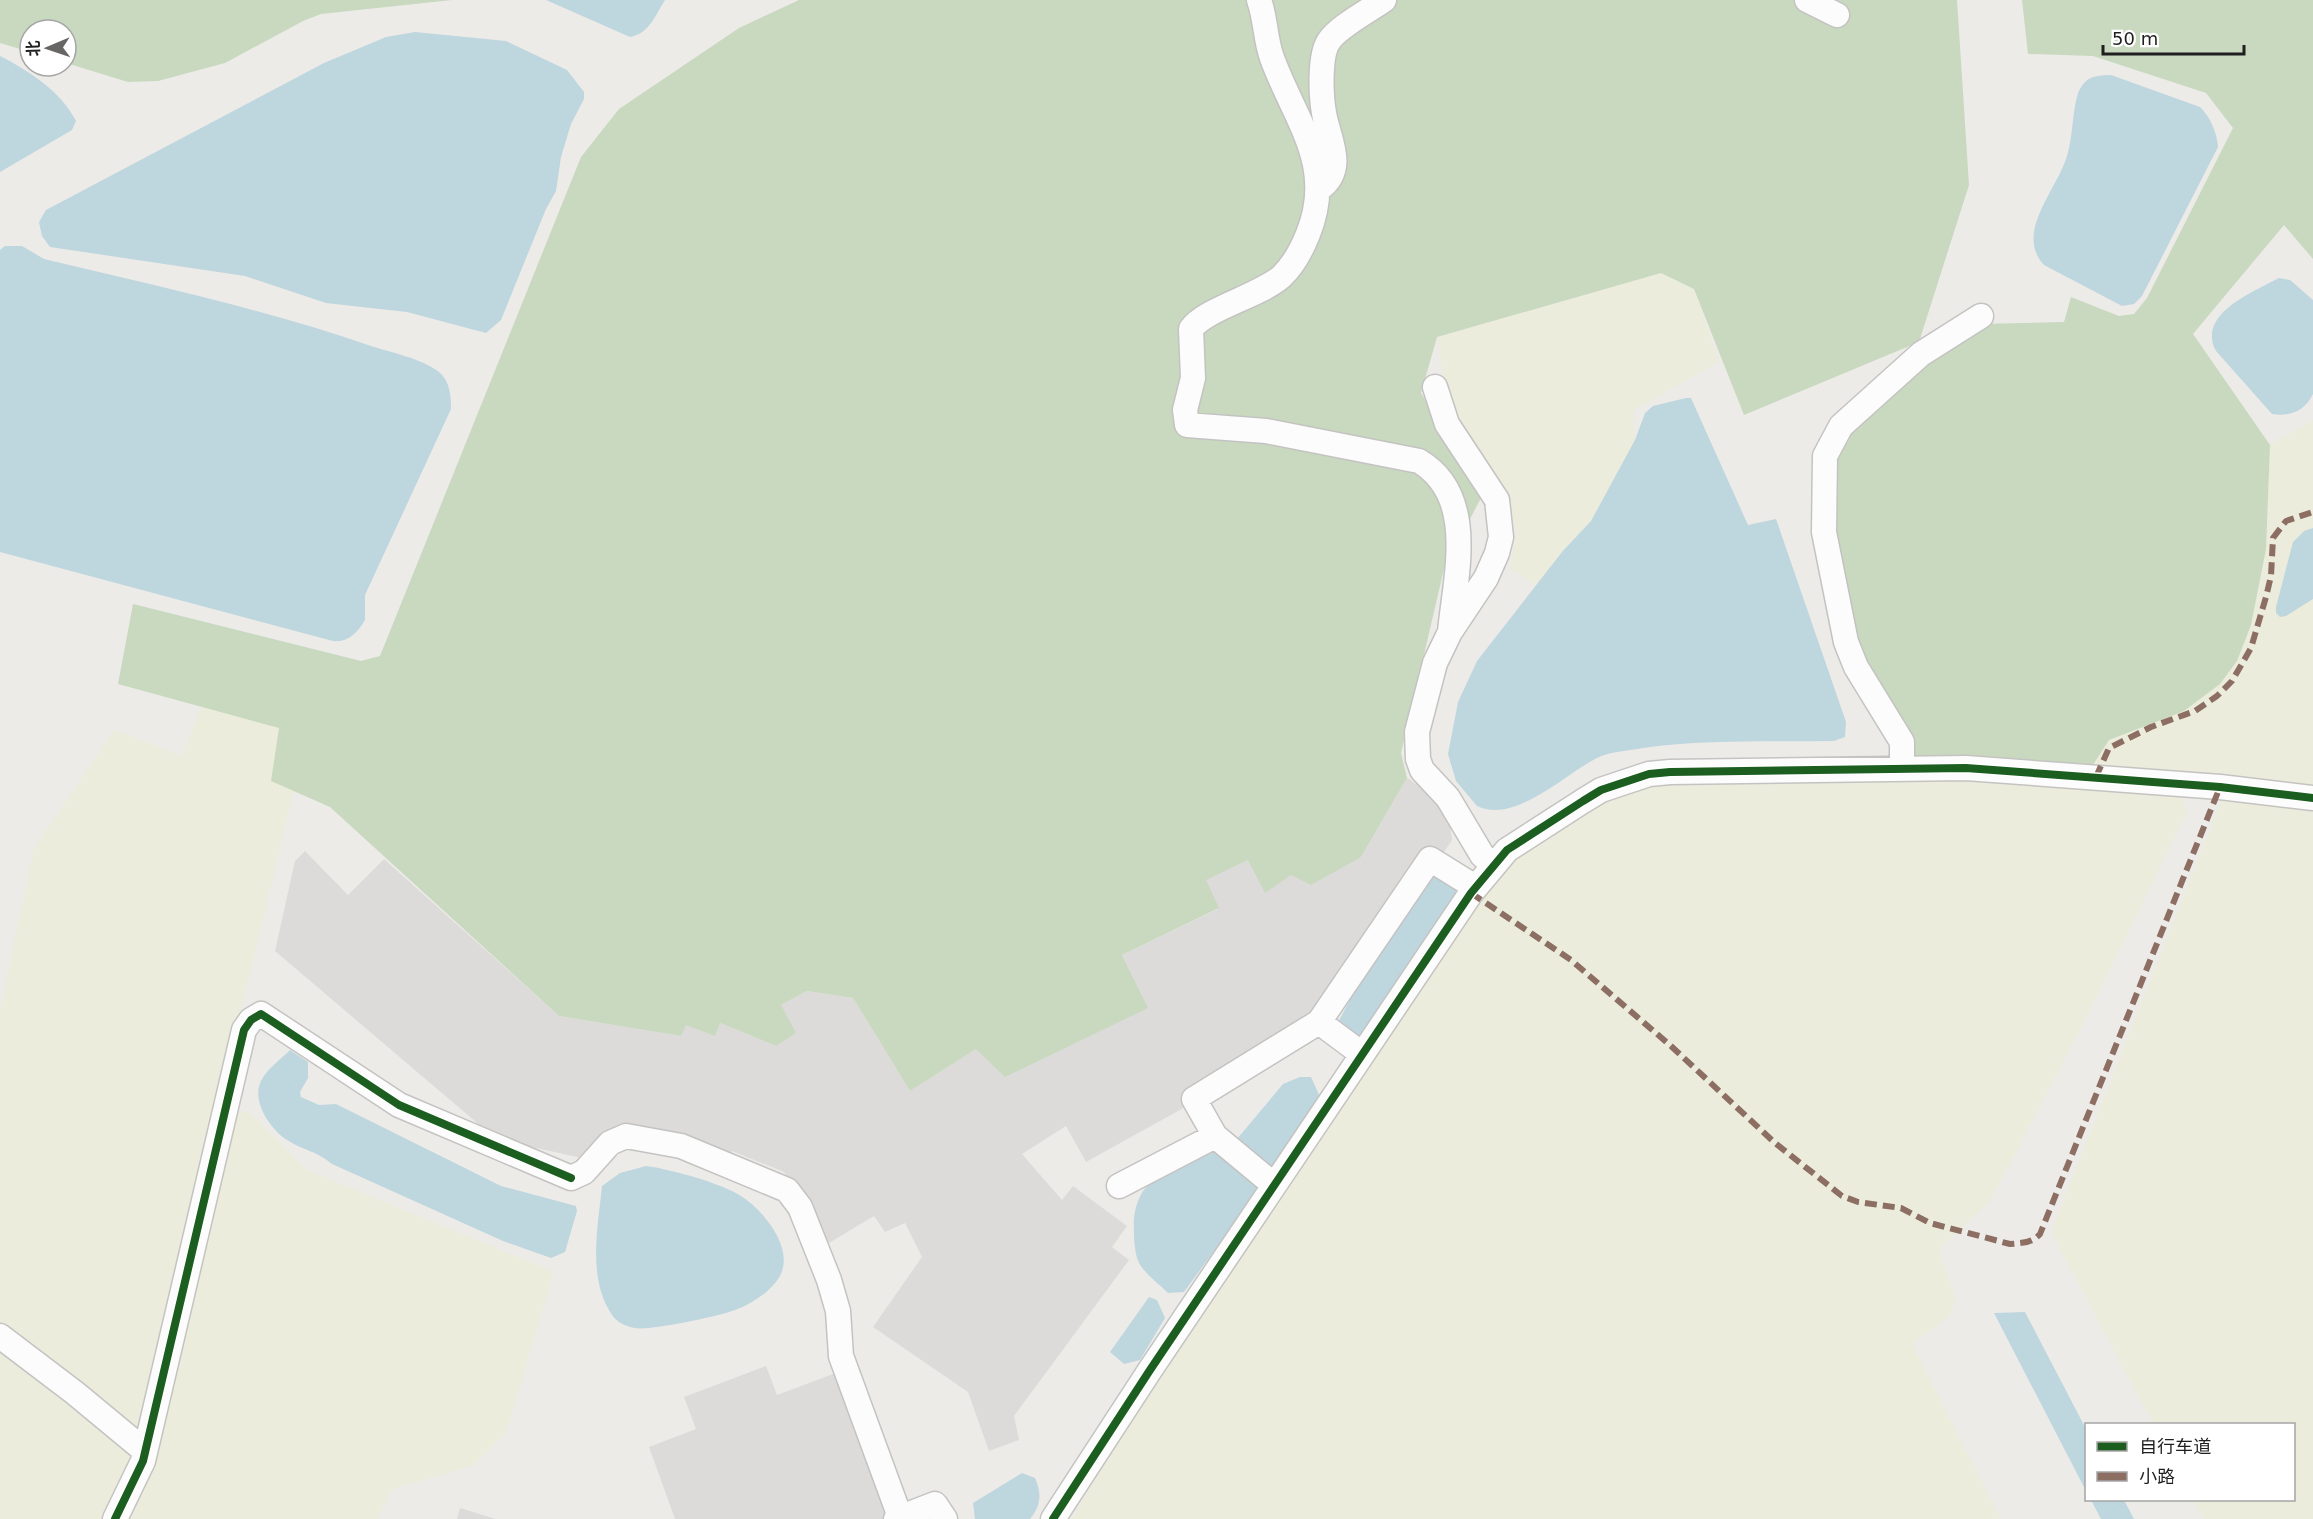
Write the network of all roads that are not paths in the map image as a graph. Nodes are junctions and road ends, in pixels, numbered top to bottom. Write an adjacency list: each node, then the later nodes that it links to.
1 (1259, 0): 5 (street)
2 (1384, 0): 5 (street)
3 (1807, 0): 4 (street)
4 (1837, 15)
5 (1319, 189): 8 (street)
6 (1981, 316): 9 (street)
7 (1435, 387): 8 (street)
8 (1450, 632): 11 (street)
9 (1902, 769): 10 (street); 11 (street)
10 (2313, 798)
11 (1493, 865): 12 (street)
12 (1475, 887): 13 (street); 14 (street)
13 (1319, 1022): 14 (street); 15 (street)
14 (1362, 1054): 16 (street)
15 (1215, 1137): 16 (street); 17 (street)
16 (1274, 1185): 23 (street)
17 (1119, 1186)
18 (0, 1336): 19 (street)
19 (145, 1451): 20 (street); 21 (street)
20 (898, 1518): 22 (street)
21 (116, 1519)
22 (945, 1519)
23 (1053, 1519)

